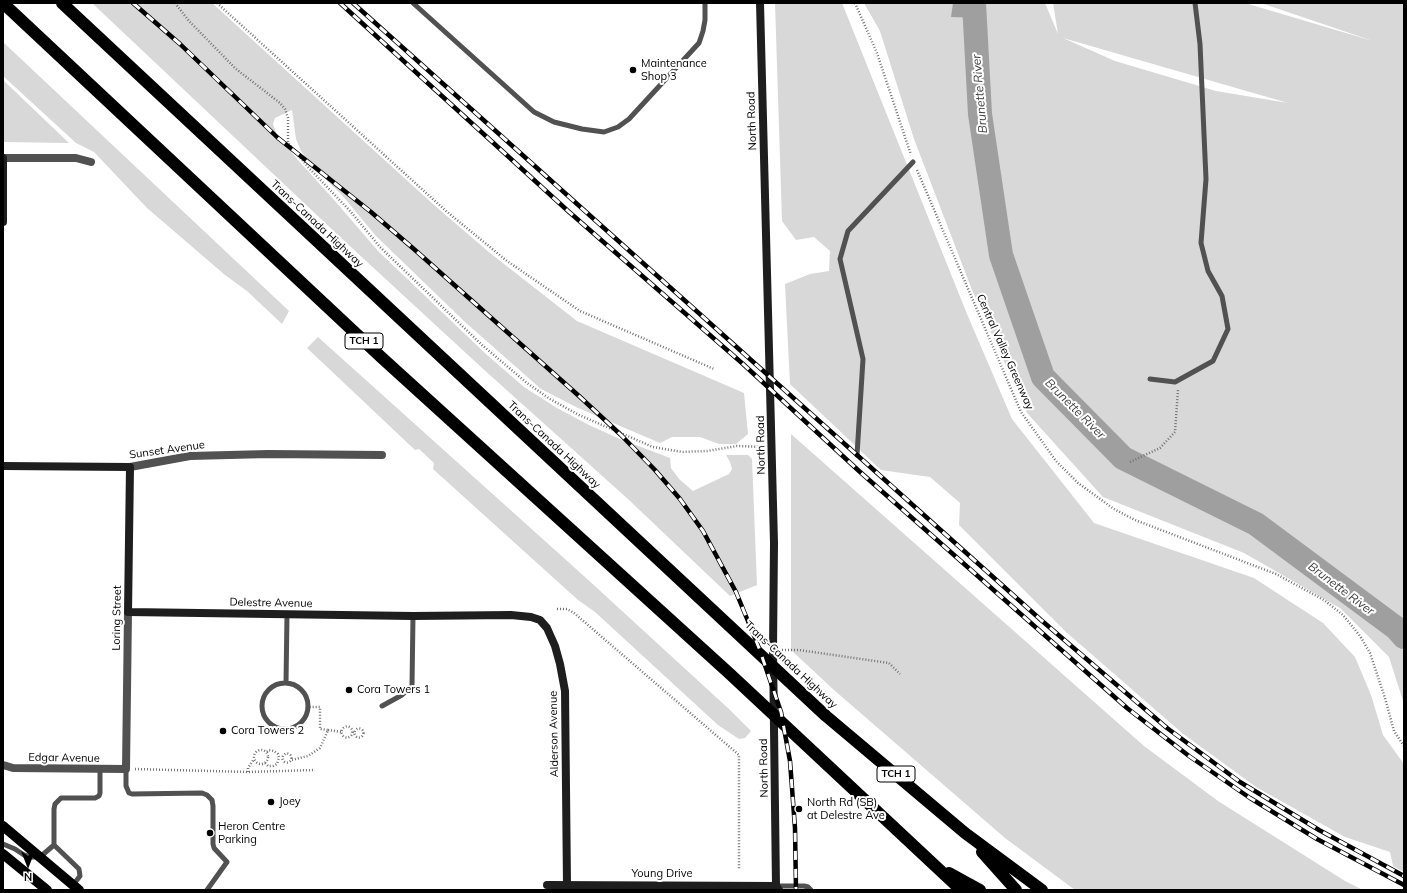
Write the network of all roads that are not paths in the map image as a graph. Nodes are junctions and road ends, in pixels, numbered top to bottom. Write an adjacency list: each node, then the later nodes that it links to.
1 (3, 3): 30 (highway, TCH 1)
2 (62, 3): 25 (highway, Trans-Canada Highway / TCH 1)
3 (413, 3): 4 (lane)
4 (705, 3)
5 (760, 3): 34 (street, North Road)
6 (1195, 3): 11 (lane)
7 (3, 158): 8 (street); 10 (street)
8 (91, 162)
9 (914, 162): 13 (lane)
10 (3, 222)
11 (1150, 379)
12 (382, 455): 15 (street, Sunset Avenue)
13 (856, 455)
14 (3, 466): 15 (street, Sunset Avenue)
15 (130, 467): 16 (street, Loring Street)
16 (128, 612): 17 (street, Delestre Avenue); 23 (street, Loring Street)
17 (287, 614): 18 (street, Delestre Avenue); 19 (lane)
18 (413, 616): 20 (lane); 32 (street, Alderson Avenue)
19 (286, 683): 19 (lane)
20 (382, 706)
21 (3, 765): 22 (street, Edgar Avenue)
22 (100, 769): 23 (street, Edgar Avenue); 27 (lane)
23 (126, 769): 36 (lane)
24 (3, 826): 29 (main road)
25 (965, 833): 40 (highway); 41 (highway, Trans-Canada Highway / TCH 1)
26 (3, 844): 29 (lane)
27 (54, 845): 29 (lane); 33 (lane)
28 (3, 854): 35 (main road)
29 (40, 857): 33 (main road)
30 (930, 862): 38 (highway, TCH 1); 39 (highway)
31 (547, 885): 32 (street, Young Drive)
32 (567, 885): 34 (street, Young Drive)
33 (76, 888)
34 (776, 889): 37 (lane)
35 (46, 890)
36 (207, 890)
37 (811, 890)
38 (961, 890)
39 (980, 890)
40 (1016, 890)
41 (1042, 890)

